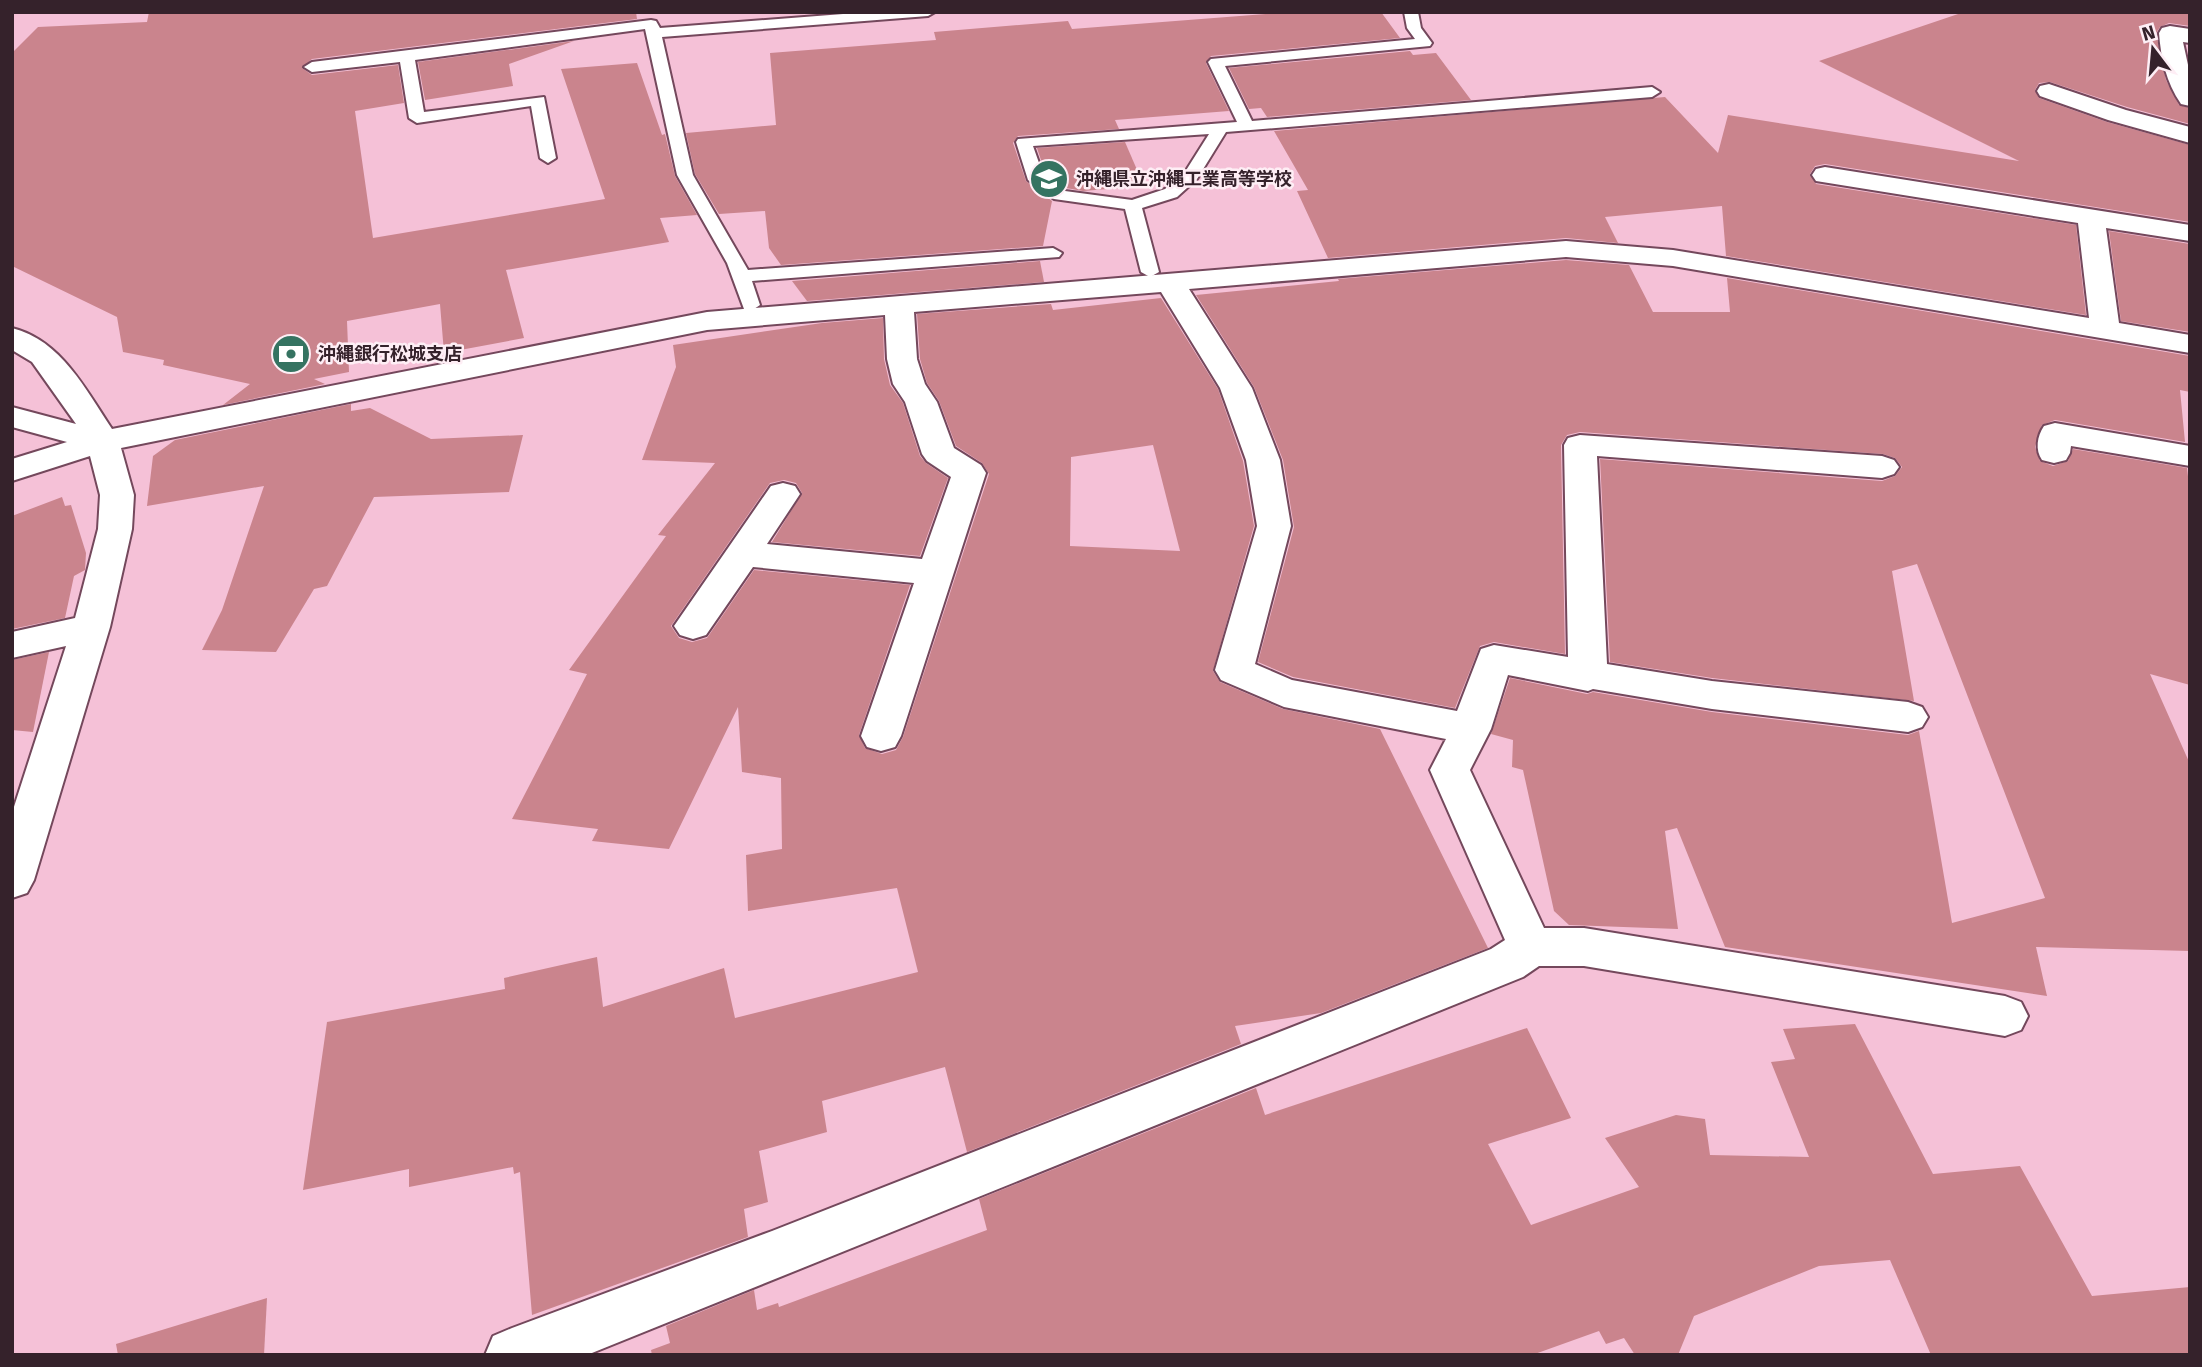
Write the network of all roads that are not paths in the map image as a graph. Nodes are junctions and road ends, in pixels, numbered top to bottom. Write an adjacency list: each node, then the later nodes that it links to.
1 (928, 12): 5 (lane)
2 (1411, 12): 12 (lane)
3 (2155, 12): 6 (street)
4 (674, 15): 5 (lane)
5 (652, 29): 7 (lane); 21 (lane)
6 (2180, 34): 11 (street)
7 (407, 57): 8 (lane); 15 (lane)
8 (312, 67)
9 (2049, 91): 14 (street)
10 (1651, 92): 12 (lane)
11 (2190, 99)
12 (1247, 126): 13 (lane)
13 (1222, 128): 17 (lane); 17 (lane)
14 (2190, 135)
15 (548, 159)
16 (1825, 175): 18 (street)
17 (1133, 205): 22 (lane)
18 (2091, 217): 19 (street); 25 (street)
19 (2190, 233)
20 (1053, 253): 21 (lane)
21 (741, 276): 24 (lane)
22 (1157, 279): 23 (street); 25 (street); 42 (street)
23 (899, 305): 24 (street); 36 (street)
24 (752, 310): 29 (street)
25 (2105, 330): 27 (street)
26 (12, 337): 29 (street)
27 (2190, 344)
28 (12, 418): 29 (street)
29 (103, 441): 33 (street); 38 (street)
30 (2054, 453): 31 (street)
31 (2190, 456)
32 (1882, 467): 40 (street)
33 (12, 470)
34 (783, 494): 35 (street)
35 (743, 554): 36 (street); 37 (street)
36 (936, 573): 43 (street)
37 (693, 626)
38 (91, 627): 39 (street); 44 (street)
39 (12, 645)
40 (1588, 677): 41 (street); 42 (street)
41 (1908, 717)
42 (1471, 729): 45 (street)
43 (881, 736)
44 (12, 880)
45 (1531, 947): 46 (street); 47 (street)
46 (2005, 1016)
47 (512, 1355)

